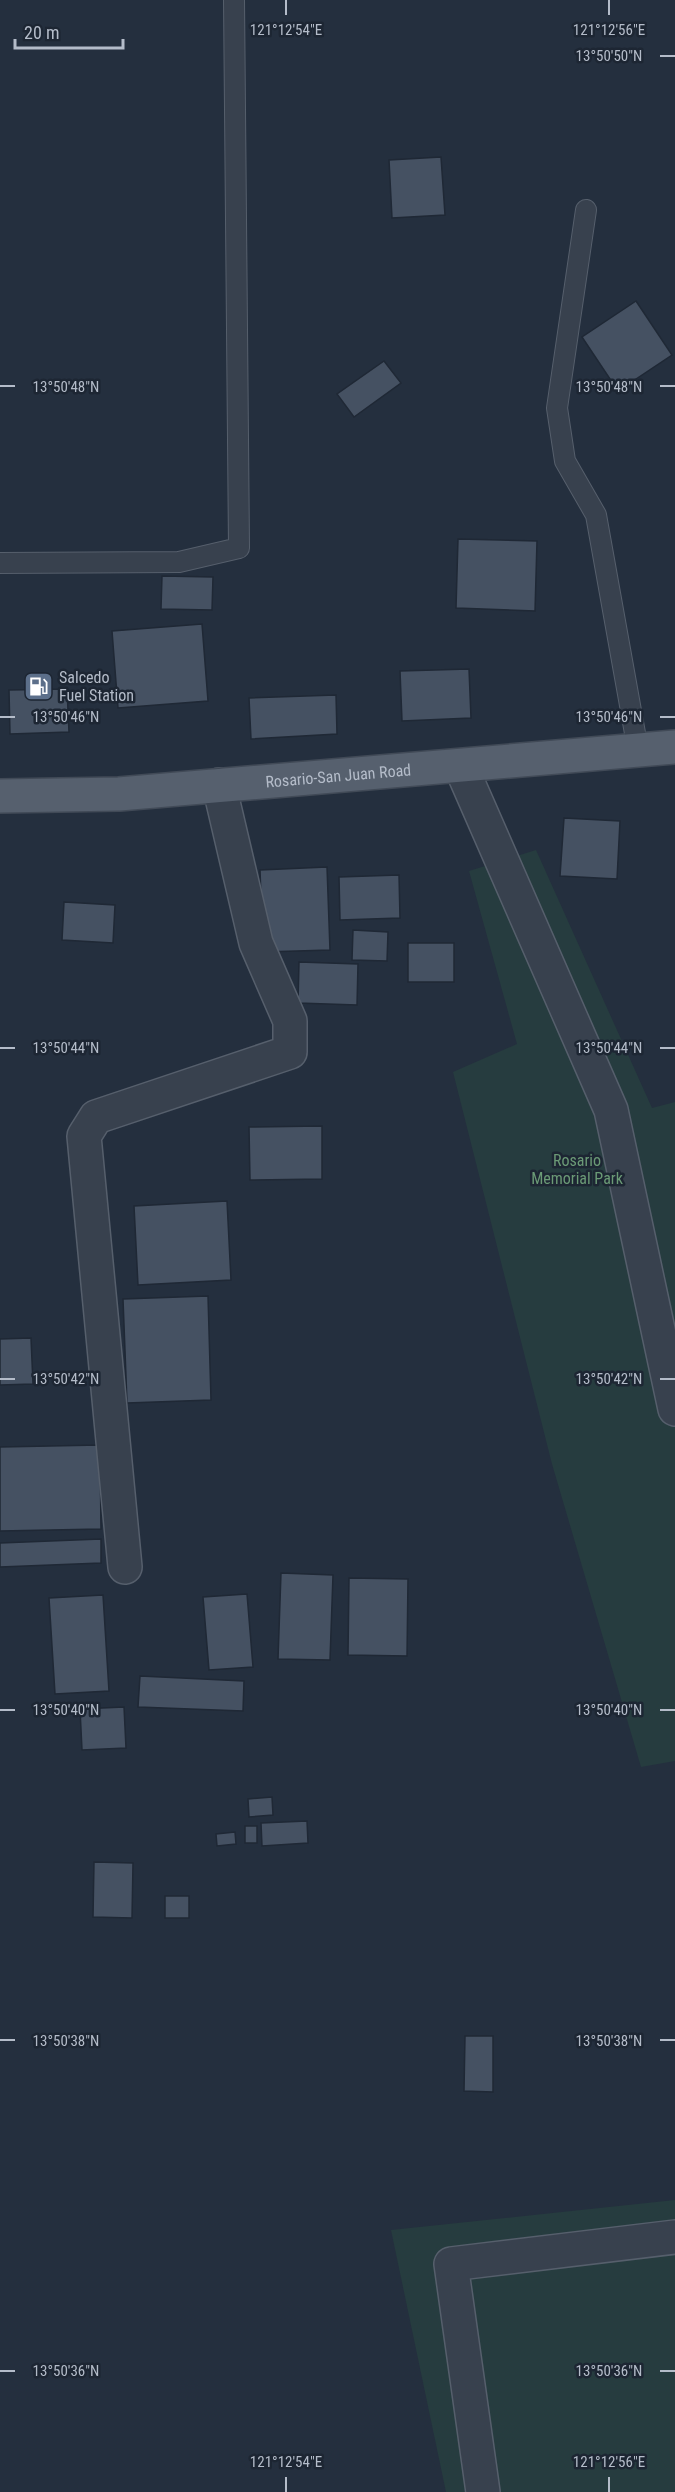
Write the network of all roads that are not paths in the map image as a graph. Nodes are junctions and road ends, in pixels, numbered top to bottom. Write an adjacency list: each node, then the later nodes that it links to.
1 (234, 0): 3 (lane)
2 (586, 210): 5 (lane)
3 (0, 563)
4 (675, 747): 5 (main road, Rosario-San Juan Road)
5 (638, 750): 6 (main road, Rosario-San Juan Road)
6 (461, 767): 7 (main road, Rosario-San Juan Road); 9 (street)
7 (219, 785): 8 (main road, Rosario-San Juan Road); 10 (street)
8 (0, 796)
9 (675, 1409)
10 (125, 1567)
11 (675, 2237): 12 (street)
12 (483, 2492)

